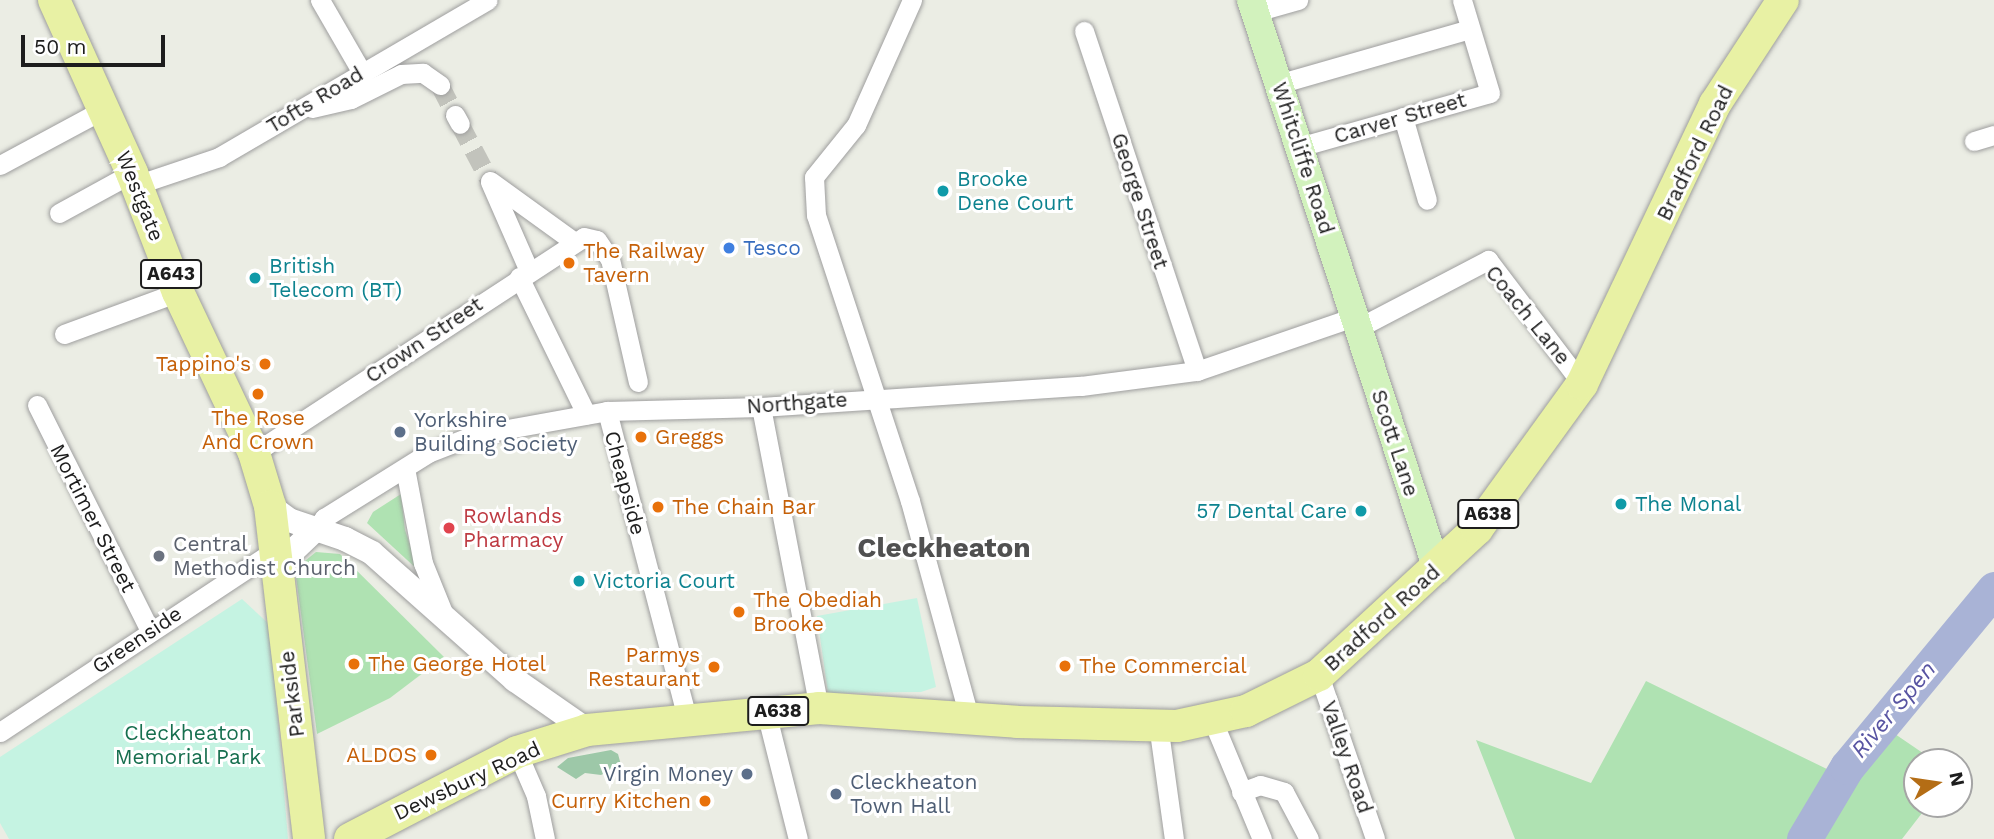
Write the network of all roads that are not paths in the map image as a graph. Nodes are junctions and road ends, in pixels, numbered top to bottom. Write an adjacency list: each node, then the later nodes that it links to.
1 (54, 0): 15 (main road, Westgate / A643)
2 (320, 0): 12 (street)
3 (488, 0): 9 (street, Tofts Road)
4 (912, 0): 33 (street)
5 (1298, 0): 8 (street)
6 (1462, 0): 10 (street, Carver Street)
7 (1783, 0): 32 (main road, Bradford Road / A638)
8 (1253, 6): 13 (main road, Whitcliffe Road)
9 (452, 8): 12 (street, Tofts Road)
10 (1470, 29): 13 (street); 17 (street, Carver Street)
11 (1084, 31): 30 (street, George Street)
12 (361, 71): 16 (street, Tofts Road)
13 (1278, 84): 20 (main road, Whitcliffe Road)
14 (440, 85): 16 (street)
15 (104, 109): 21 (street); 22 (main road, Westgate / A643)
16 (296, 112): 22 (street, Tofts Road)
17 (1404, 117): 20 (street, Carver Street); 23 (street)
18 (1994, 135): 19 (street)
19 (1974, 142)
20 (1299, 147): 28 (main road, Whitcliffe Road)
21 (0, 165)
22 (134, 179): 24 (street, Tofts Road); 27 (main road, Westgate / A643)
23 (1427, 200)
24 (59, 213)
25 (573, 241): 26 (street, Crown Street); 26 (street); 31 (street)
26 (524, 274): 37 (street); 38 (street, Crown Street)
27 (178, 292): 29 (street); 38 (main road, Westgate / A643)
28 (1356, 323): 30 (street, Northgate); 32 (street, Coach Lane); 43 (main road, Scott Lane)
29 (65, 334)
30 (1197, 371): 33 (street, Northgate)
31 (638, 382)
32 (1582, 384): 43 (main road, Bradford Road / A638)
33 (878, 397): 35 (street, Northgate); 50 (street)
34 (37, 405): 45 (street, Mortimer Street)
35 (761, 407): 36 (street, Northgate); 48 (street)
36 (607, 411): 37 (street, Northgate); 51 (street, Cheapside)
37 (586, 414): 39 (street, Northgate)
38 (254, 453): 40 (main road, Westgate / A643)
39 (405, 468): 41 (street, Northgate); 44 (street)
40 (270, 506): 41 (street); 42 (main road, Westgate / A643)
41 (316, 529): 42 (street, Northgate); 44 (street)
42 (275, 559): 45 (street, Greenside); 59 (main road, Parkside / A643)
43 (1437, 569): 46 (main road, Bradford Road / A638)
44 (445, 617): 47 (street)
45 (150, 631): 55 (street, Greenside)
46 (1319, 675): 52 (main road, Bradford Road / A638); 66 (street, Valley Road)
47 (541, 698): 54 (street); 56 (street)
48 (819, 708): 49 (main road, Bradford Road / A638); 50 (main road, Bradford Road / A638)
49 (766, 712): 51 (main road, Bradford Road / A638); 62 (street)
50 (969, 717): 53 (main road, Bradford Road / A638)
51 (687, 718): 54 (main road, Bradford Road / A638)
52 (1212, 719): 53 (main road, Bradford Road / A638); 57 (street)
53 (1158, 724): 63 (street)
54 (587, 730): 56 (main road, Dewsbury Road / A638)
55 (0, 732)
56 (528, 749): 58 (main road, Dewsbury Road / A638); 61 (street)
57 (1241, 792): 64 (street); 65 (street)
58 (380, 831): 60 (main road, Dewsbury Road / A638)
59 (309, 839)
60 (350, 839)
61 (545, 839)
62 (798, 839)
63 (1174, 839)
64 (1262, 839)
65 (1309, 839)
66 (1375, 839)

